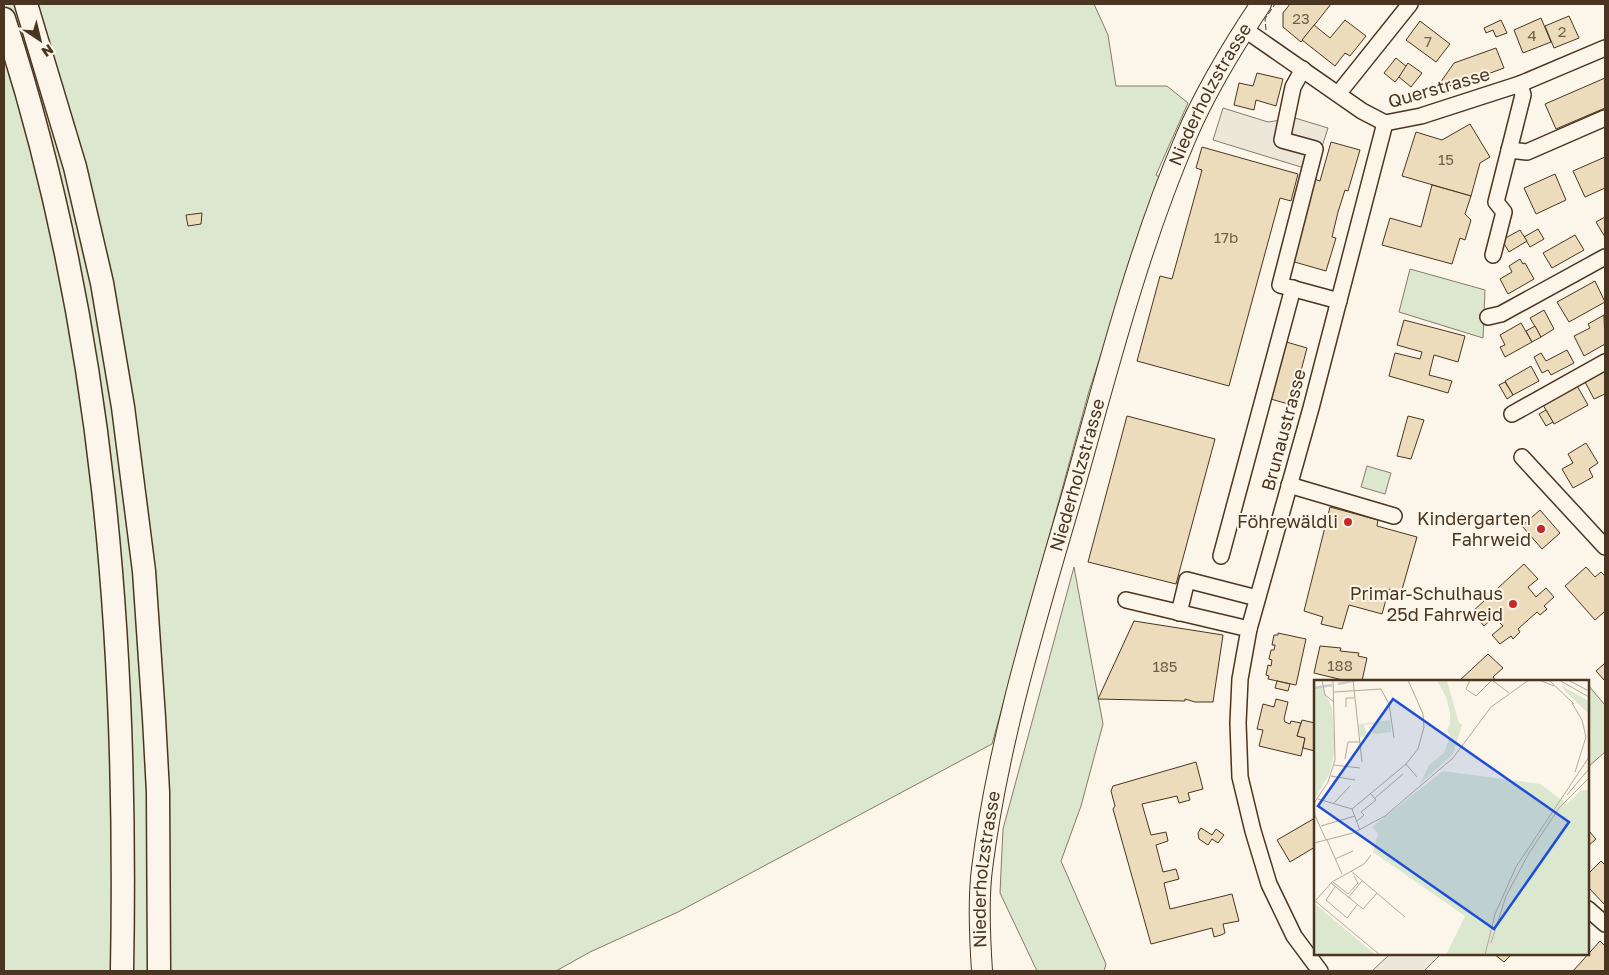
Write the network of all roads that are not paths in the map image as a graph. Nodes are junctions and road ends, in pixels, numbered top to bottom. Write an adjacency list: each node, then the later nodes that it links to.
1 (26, 4): 30 (highway)
2 (1261, 4): 5 (main road, Niederholzstrasse)
3 (1410, 4): 9 (street)
4 (4, 19): 19 (highway)
5 (1244, 29): 7 (street, Querstrasse); 37 (main road, Niederholzstrasse)
6 (1605, 48): 8 (street, Querstrasse)
7 (1303, 69): 9 (street, Querstrasse); 15 (street)
8 (1520, 84): 11 (street, Querstrasse); 12 (street)
9 (1338, 94): 11 (street, Querstrasse)
10 (1605, 118): 12 (street)
11 (1385, 123): 16 (street, Brunaustrasse)
12 (1509, 150): 13 (street)
13 (1493, 255)
14 (1605, 257): 17 (street)
15 (1292, 288): 16 (street); 25 (street)
16 (1340, 301): 22 (street, Brunaustrasse)
17 (1488, 317)
18 (1605, 362): 20 (street)
19 (94, 404): 33 (highway); 34 (highway)
20 (1512, 414)
21 (1522, 457): 24 (street)
22 (1289, 485): 23 (street); 26 (street, Brunaustrasse)
23 (1394, 516)
24 (1605, 547)
25 (1221, 556)
26 (1257, 598): 28 (street); 29 (street, Brunaustrasse)
27 (1126, 600): 28 (street)
28 (1178, 613): 29 (street)
29 (1249, 629): 38 (street, Brunaustrasse)
30 (159, 846): 35 (highway); 36 (highway)
31 (1589, 910): 32 (street)
32 (1605, 924)
33 (122, 971)
34 (133, 971)
35 (159, 971)
36 (170, 971)
37 (982, 971)
38 (1320, 971)

